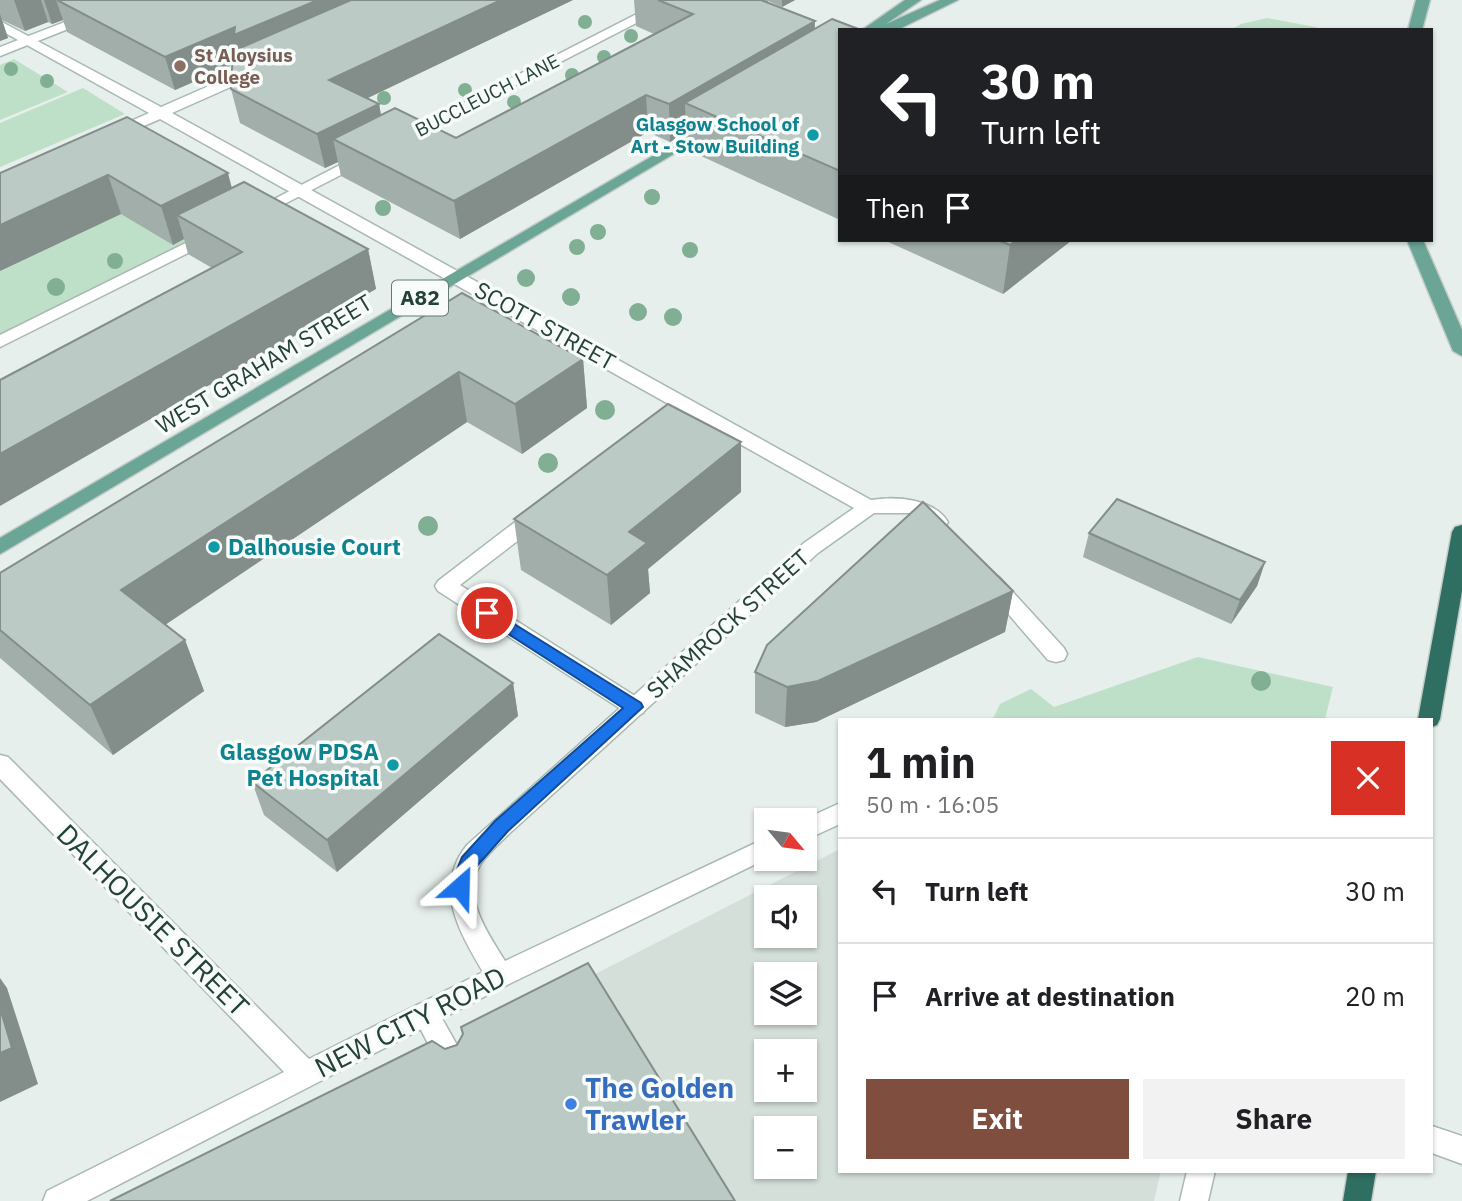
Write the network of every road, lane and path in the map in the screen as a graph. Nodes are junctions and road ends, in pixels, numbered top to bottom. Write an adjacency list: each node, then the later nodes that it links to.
1 (134, 0): 10 (street)
2 (674, 0): 16 (street, BUCCLEUCH LANE)
3 (914, 0): 7 (main road)
4 (951, 0): 8 (main road)
5 (1423, 0): 9 (main road)
6 (0, 25): 10 (street, SCOTT STREET)
7 (872, 28)
8 (889, 28)
9 (1416, 28)
10 (29, 41): 11 (street); 13 (street, SCOTT STREET)
11 (0, 52)
12 (275, 62): 13 (street)
13 (160, 113): 15 (street); 16 (street, SCOTT STREET)
14 (722, 119): 18 (main road, WEST GRAHAM STREET / A82)
15 (99, 140)
16 (301, 190): 18 (street, SCOTT STREET); 20 (street, BUCCLEUCH LANE)
17 (1416, 242): 19 (main road)
18 (457, 276): 23 (street, SCOTT STREET); 26 (main road, WEST GRAHAM STREET / A82)
19 (1457, 330): 21 (main road)
20 (0, 342)
21 (1462, 351)
22 (560, 498): 29 (street)
23 (868, 508): 25 (street); 29 (street, SHAMROCK STREET)
24 (1462, 532): 30 (highway)
25 (953, 537)
26 (0, 547)
27 (979, 566): 28 (street)
28 (1056, 654)
29 (635, 707): 35 (street, SHAMROCK STREET)
30 (1429, 718)
31 (0, 764): 38 (street, DALHOUSIE STREET)
32 (838, 814): 33 (street)
33 (817, 824)
34 (754, 854): 35 (street, NEW CITY ROAD)
35 (500, 976): 36 (street, NEW CITY ROAD)
36 (426, 1014): 37 (street); 38 (street, NEW CITY ROAD)
37 (456, 1070)
38 (306, 1075): 43 (street, NEW CITY ROAD)
39 (1433, 1140): 40 (street)
40 (1462, 1150)
41 (1201, 1173): 44 (street)
42 (1362, 1173): 45 (highway)
43 (57, 1201)
44 (1194, 1201)
45 (1357, 1201)

